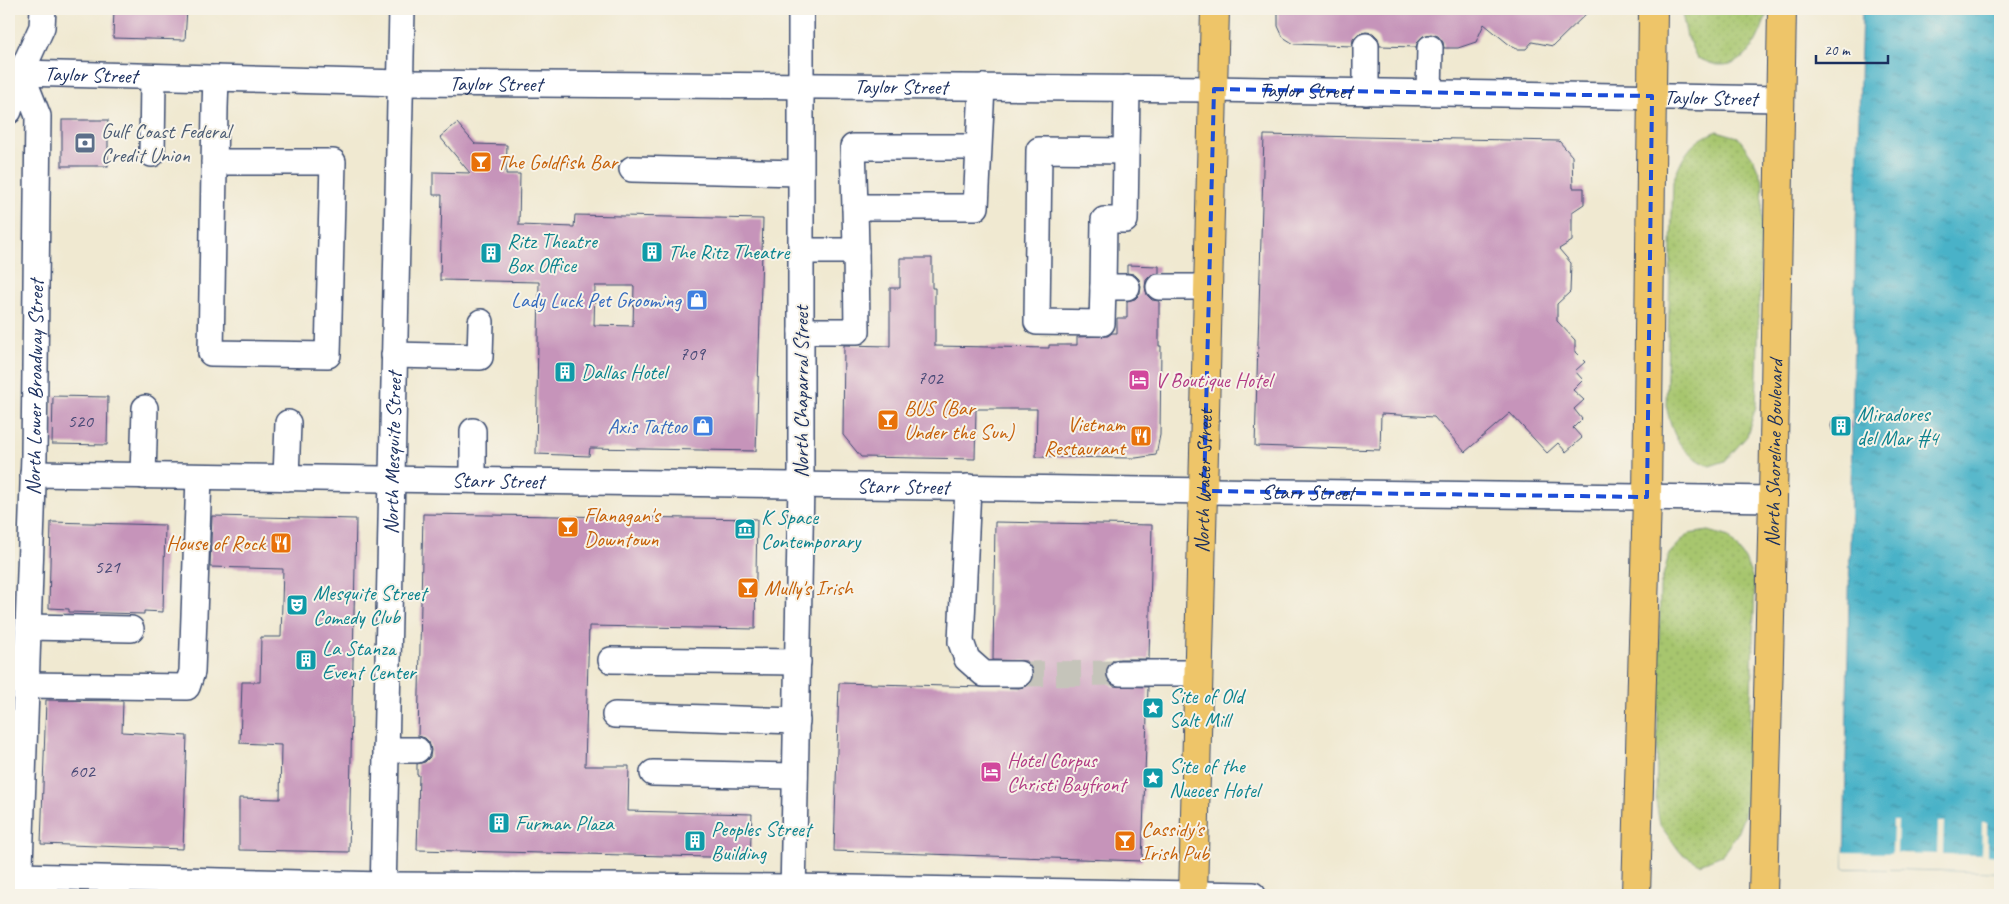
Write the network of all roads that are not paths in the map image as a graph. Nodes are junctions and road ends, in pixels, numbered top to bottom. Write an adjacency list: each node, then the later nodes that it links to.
1 (43, 9): 9 (street)
2 (402, 9): 12 (street, North Mesquite Street)
3 (801, 9): 13 (street, North Chaparral Street)
4 (1215, 9): 16 (main road, North Water Street)
5 (1653, 9): 19 (main road)
6 (1782, 9): 20 (main road, North Shoreline Boulevard)
7 (1366, 46): 17 (street)
8 (1430, 48): 18 (street)
9 (21, 73): 10 (street, Taylor Street); 21 (street); 41 (street, North Lower Broadway Street)
10 (153, 77): 11 (street, Taylor Street); 24 (street)
11 (216, 78): 12 (street, Taylor Street); 25 (street)
12 (400, 83): 13 (street, Taylor Street); 37 (street, North Mesquite Street)
13 (800, 85): 14 (street, Taylor Street); 27 (street, North Chaparral Street)
14 (982, 87): 15 (street, Taylor Street); 22 (street)
15 (1127, 88): 16 (street, Taylor Street); 23 (street)
16 (1214, 89): 17 (street, Taylor Street); 34 (main road, North Water Street)
17 (1366, 92): 18 (street, Taylor Street)
18 (1429, 93): 19 (street, Taylor Street)
19 (1652, 96): 20 (street, Taylor Street); 50 (main road)
20 (1780, 99): 51 (main road, North Shoreline Boulevard)
21 (9, 111)
22 (978, 147): 28 (street); 28 (street)
23 (1126, 151): 31 (street); 31 (street)
24 (152, 154)
25 (214, 162): 25 (street)
26 (632, 168): 27 (street)
27 (800, 173): 30 (street, North Chaparral Street)
28 (855, 207): 29 (street)
29 (856, 251): 30 (street); 36 (street)
30 (801, 252): 36 (street, North Chaparral Street)
31 (1103, 287): 32 (street)
32 (1127, 287)
33 (1160, 287): 34 (street)
34 (1209, 288): 49 (main road, North Water Street)
35 (481, 322): 37 (street)
36 (801, 331): 47 (street, North Chaparral Street)
37 (394, 355): 45 (street, North Mesquite Street)
38 (145, 408): 42 (street)
39 (288, 423): 44 (street)
40 (473, 431): 46 (street)
41 (33, 474): 42 (street, Starr Street); 52 (street, North Lower Broadway Street)
42 (143, 476): 43 (street, Starr Street)
43 (199, 477): 44 (street, Starr Street); 59 (street)
44 (286, 478): 45 (street, Starr Street)
45 (392, 479): 46 (street, Starr Street); 62 (street, North Mesquite Street)
46 (473, 480): 47 (street, Starr Street)
47 (801, 484): 48 (street, Starr Street); 55 (street, North Chaparral Street)
48 (968, 487): 49 (street, Starr Street); 56 (street)
49 (1204, 491): 50 (street, Starr Street); 58 (main road, North Water Street)
50 (1647, 497): 51 (street, Starr Street); 74 (main road)
51 (1773, 499): 75 (main road, North Shoreline Boulevard)
52 (28, 627): 53 (street); 59 (street, North Lower Broadway Street)
53 (131, 629)
54 (611, 660): 55 (street)
55 (798, 662): 61 (street, North Chaparral Street)
56 (1011, 669)
57 (1120, 672): 58 (street)
58 (1199, 673): 72 (main road, North Water Street)
59 (26, 685): 66 (street, North Lower Broadway Street)
60 (615, 715): 61 (street)
61 (796, 721): 65 (street, North Chaparral Street)
62 (386, 750): 63 (street); 68 (street, North Mesquite Street)
63 (417, 750)
64 (653, 773): 65 (street)
65 (796, 776): 70 (street, North Chaparral Street)
66 (16, 881): 67 (street)
67 (74, 887): 68 (street)
68 (383, 890): 69 (street)
69 (620, 891): 70 (street)
70 (793, 891): 71 (street)
71 (1022, 894): 72 (street)
72 (1193, 895): 73 (street)
73 (1253, 895)
74 (1636, 895)
75 (1763, 895)

